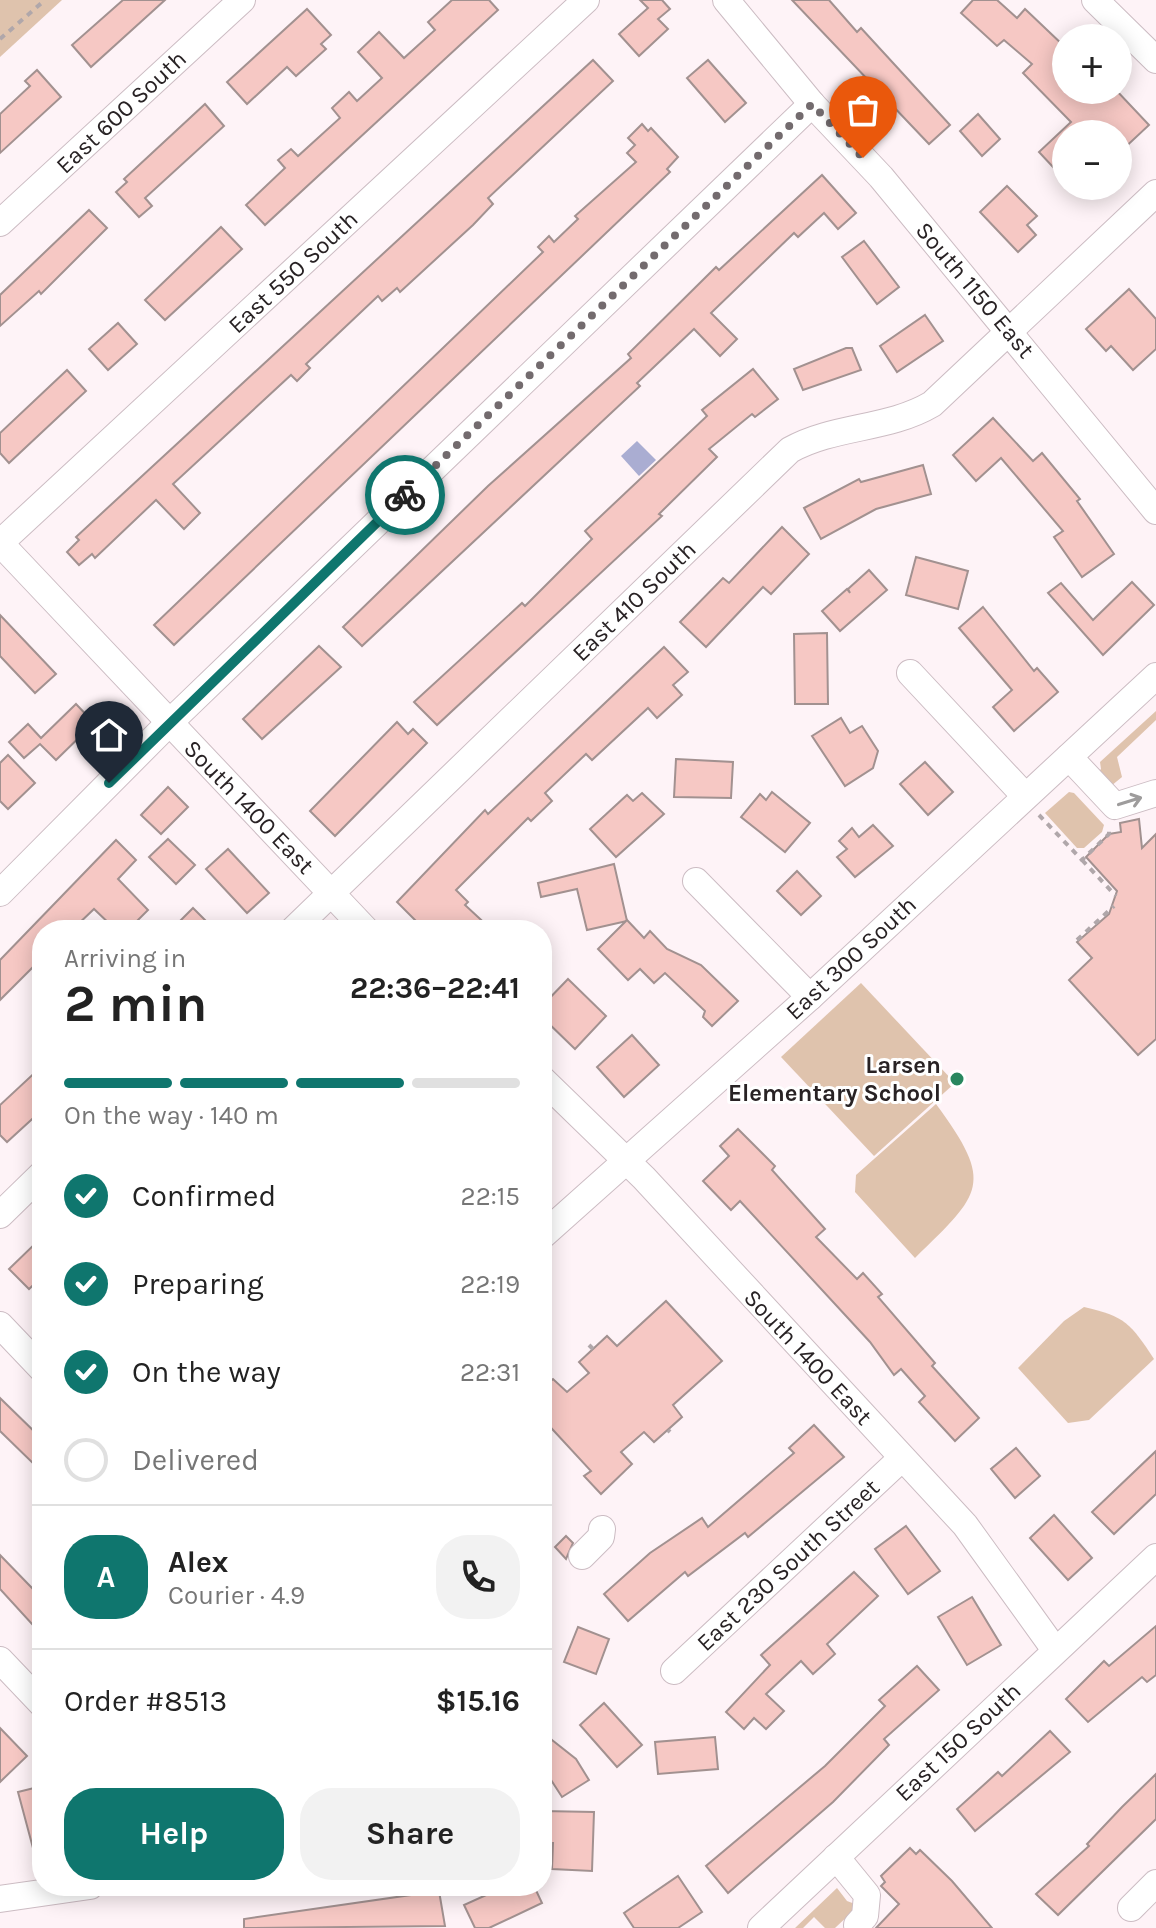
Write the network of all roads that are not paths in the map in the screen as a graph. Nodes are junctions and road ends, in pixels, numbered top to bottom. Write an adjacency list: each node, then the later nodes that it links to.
1 (242, 0): 8 (street, East 600 South)
2 (586, 0): 11 (street, East 550 South)
3 (726, 0): 6 (street, South 1150 East)
4 (1095, 0): 5 (street)
5 (1156, 60)
6 (812, 104): 9 (street, South 1150 East); 14 (street)
7 (1156, 193): 9 (street, East 410 South)
8 (0, 223)
9 (1010, 333): 10 (street, South 1150 East); 20 (street, East 410 South)
10 (1156, 511)
11 (0, 543): 14 (street, South 1400 East)
12 (910, 673): 17 (street)
13 (1156, 676): 15 (street, East 300 South)
14 (169, 723): 19 (street); 20 (street, South 1400 East)
15 (1069, 757): 16 (street, one-way to 16); 17 (street, East 300 South)
16 (1156, 793)
17 (1032, 805): 23 (street, East 300 South)
18 (696, 881): 23 (street)
19 (0, 893)
20 (331, 893): 21 (street, East 410 South); 22 (street, South 1400 East)
21 (303, 920)
22 (357, 920)
23 (810, 997): 25 (street, East 300 South)
24 (552, 1089): 25 (street, South 1400 East)
25 (626, 1160): 28 (street, East 300 South); 31 (street, South 1400 East)
26 (32, 1184): 27 (street)
27 (0, 1215)
28 (552, 1227)
29 (0, 1325): 30 (street)
30 (32, 1359)
31 (902, 1458): 35 (street, South 1400 East); 37 (street, East 230 South Street)
32 (602, 1529): 33 (street)
33 (582, 1556)
34 (1156, 1557): 35 (street, East 150 South)
35 (1055, 1650): 39 (street, East 150 South)
36 (0, 1660): 38 (street)
37 (674, 1671)
38 (32, 1694)
39 (836, 1857): 44 (street); 45 (street, East 150 South)
40 (1156, 1883): 43 (street)
41 (32, 1894): 42 (street)
42 (0, 1899)
43 (1131, 1908)
44 (857, 1925)
45 (761, 1928)

